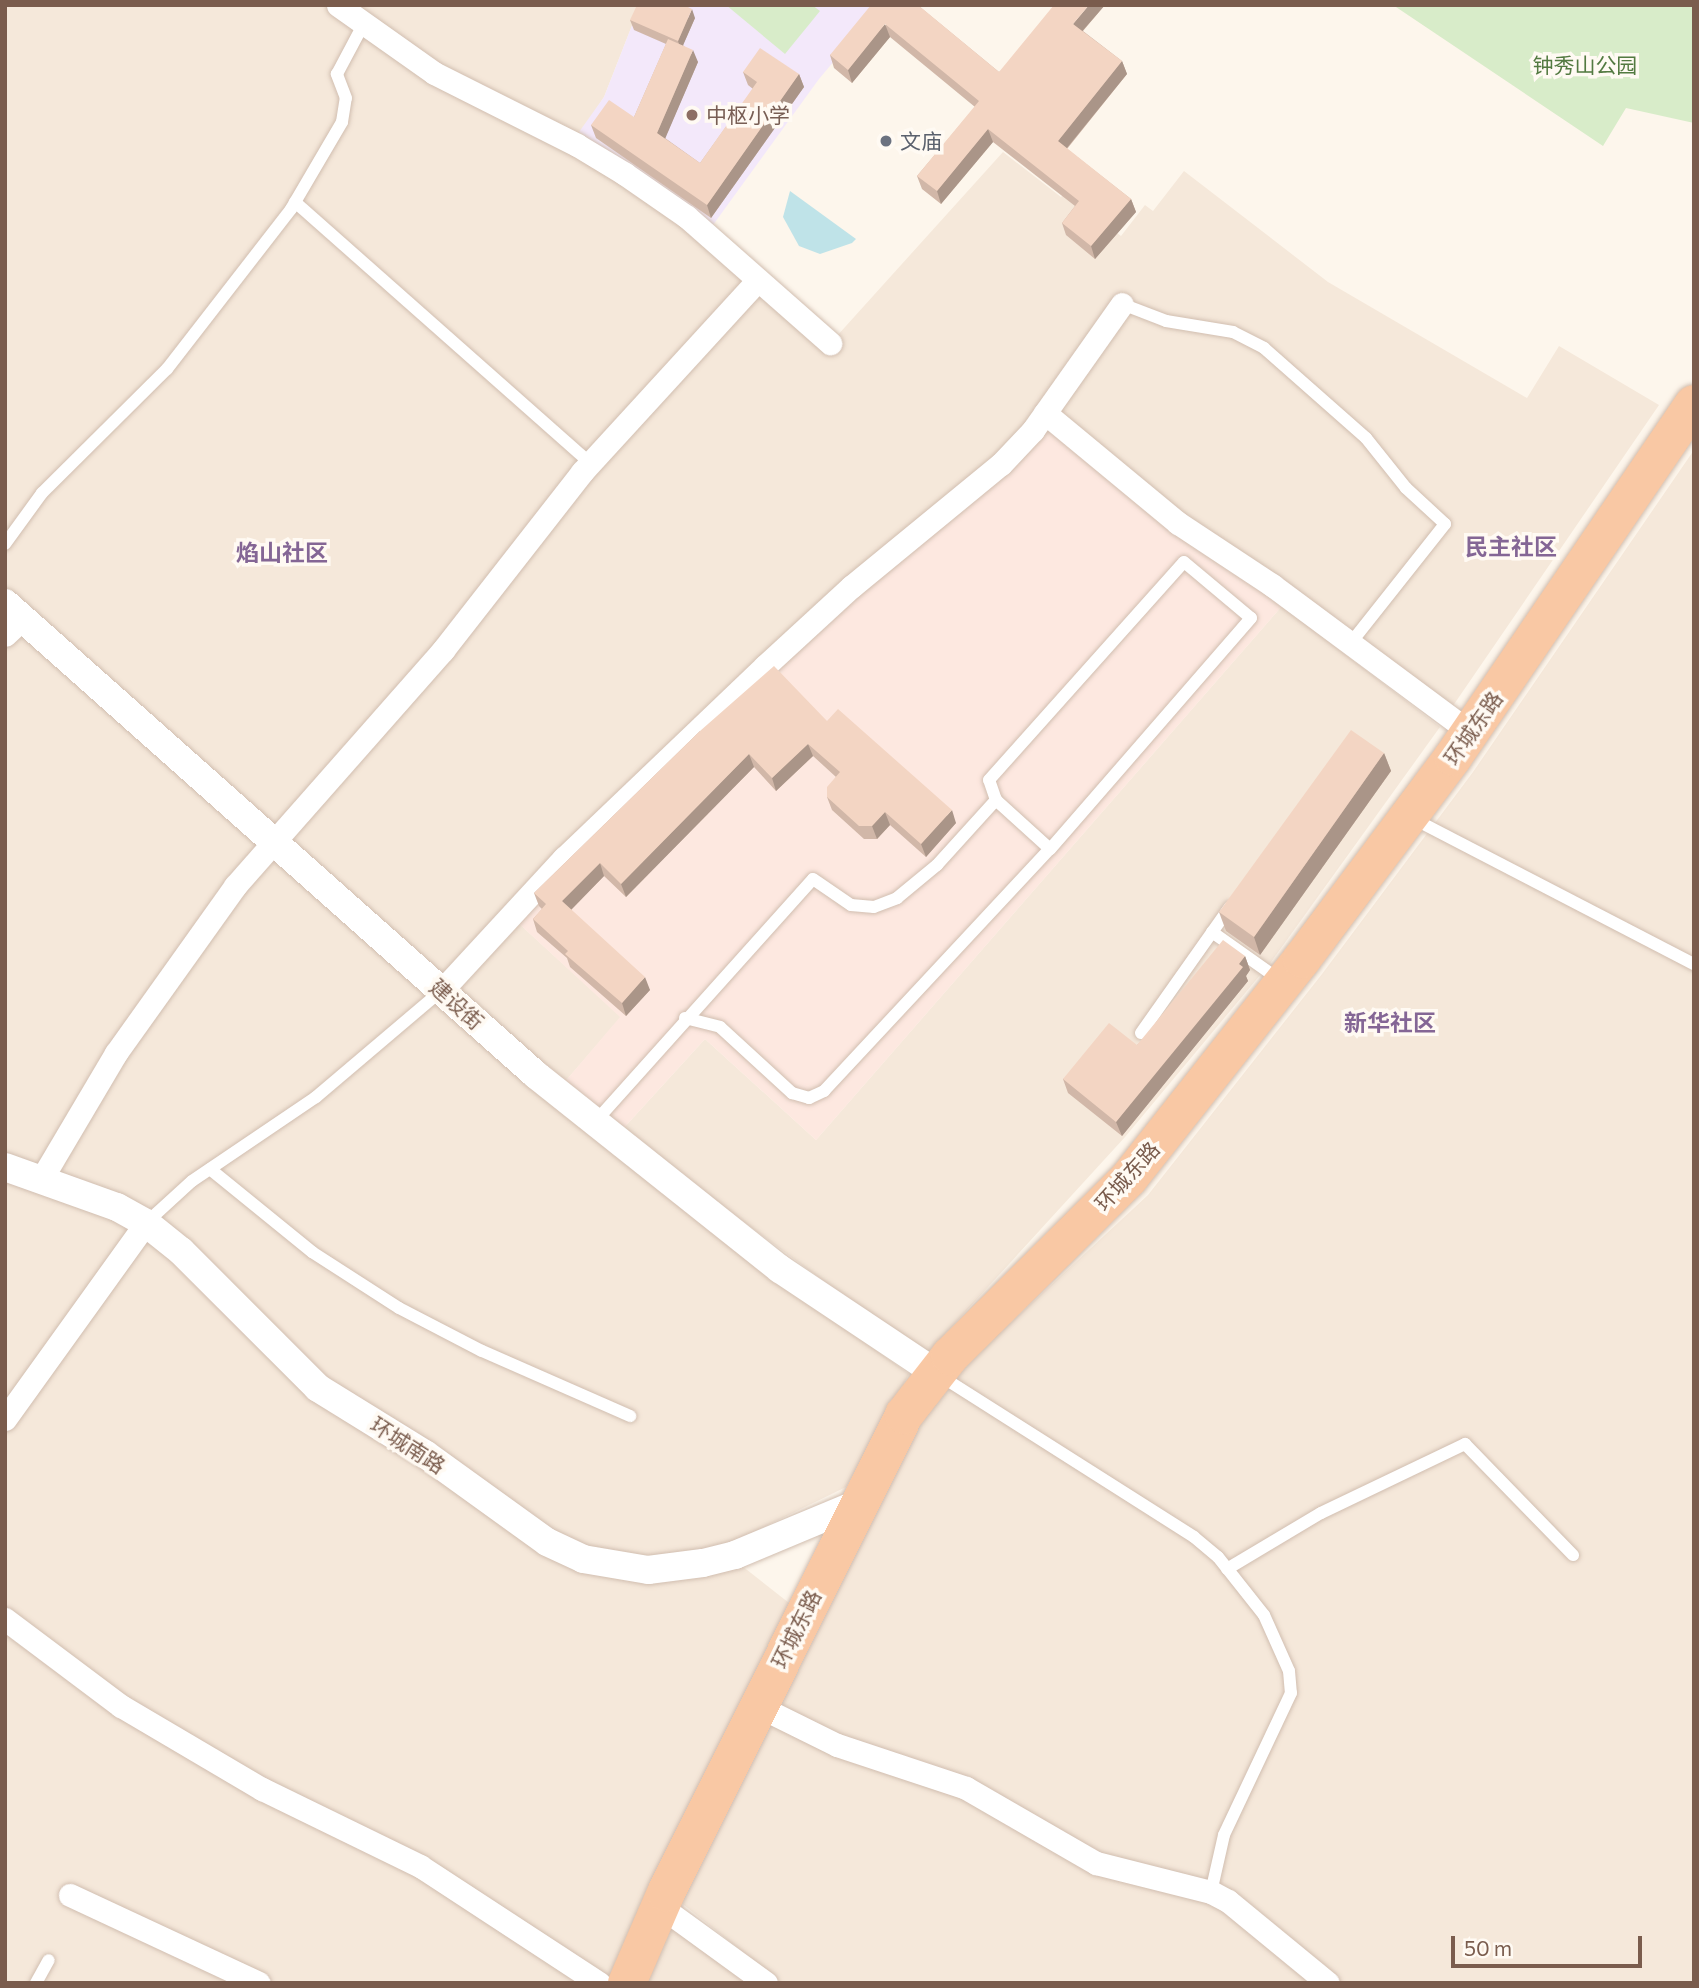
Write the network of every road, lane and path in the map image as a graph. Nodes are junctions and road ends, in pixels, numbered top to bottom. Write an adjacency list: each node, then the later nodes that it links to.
1 (338, 5): 2 (street)
2 (363, 24): 3 (lane); 4 (street)
3 (296, 202): 9 (lane); 10 (lane)
4 (758, 280): 6 (street); 9 (street)
5 (1122, 304): 8 (street); 12 (lane)
6 (830, 343)
7 (1694, 404): 13 (highway, 环城东路)
8 (1045, 412): 12 (street); 22 (street)
9 (590, 463): 16 (street)
10 (5, 544)
11 (11, 619): 16 (street, 建设街)
12 (1350, 644): 13 (street)
13 (1470, 732): 15 (highway, 环城东路)
14 (996, 800): 17 (lane); 17 (lane); 23 (lane)
15 (1409, 817): 20 (lane); 21 (highway, 环城东路)
16 (274, 840): 22 (street, 建设街); 28 (street)
17 (1050, 849): 23 (lane)
18 (1236, 899): 19 (lane)
19 (1212, 932): 21 (lane); 24 (lane)
20 (1694, 964)
21 (1284, 983): 30 (highway, 环城东路)
22 (442, 990): 25 (street, 建设街); 27 (lane)
23 (685, 1018): 25 (lane)
24 (1141, 1032)
25 (595, 1122): 30 (street, 建设街)
26 (5, 1167): 28 (street, 环城南路)
27 (210, 1169): 29 (lane); 31 (lane)
28 (42, 1178): 29 (street, 环城南路)
29 (145, 1223): 32 (street); 33 (street, 环城南路)
30 (936, 1373): 33 (highway, 环城东路); 35 (lane)
31 (630, 1416)
32 (5, 1419)
33 (857, 1504): 37 (highway, 环城东路)
34 (1573, 1555): 35 (lane)
35 (1227, 1569): 38 (lane)
36 (5, 1619): 44 (street)
37 (758, 1706): 38 (street); 40 (highway, 环城东路)
38 (1211, 1892): 47 (street)
39 (70, 1895): 43 (street)
40 (660, 1906): 45 (highway, 环城东路); 46 (street)
41 (49, 1959): 42 (lane)
42 (36, 1983)
43 (259, 1983)
44 (599, 1983)
45 (627, 1983)
46 (766, 1983)
47 (1328, 1983)

